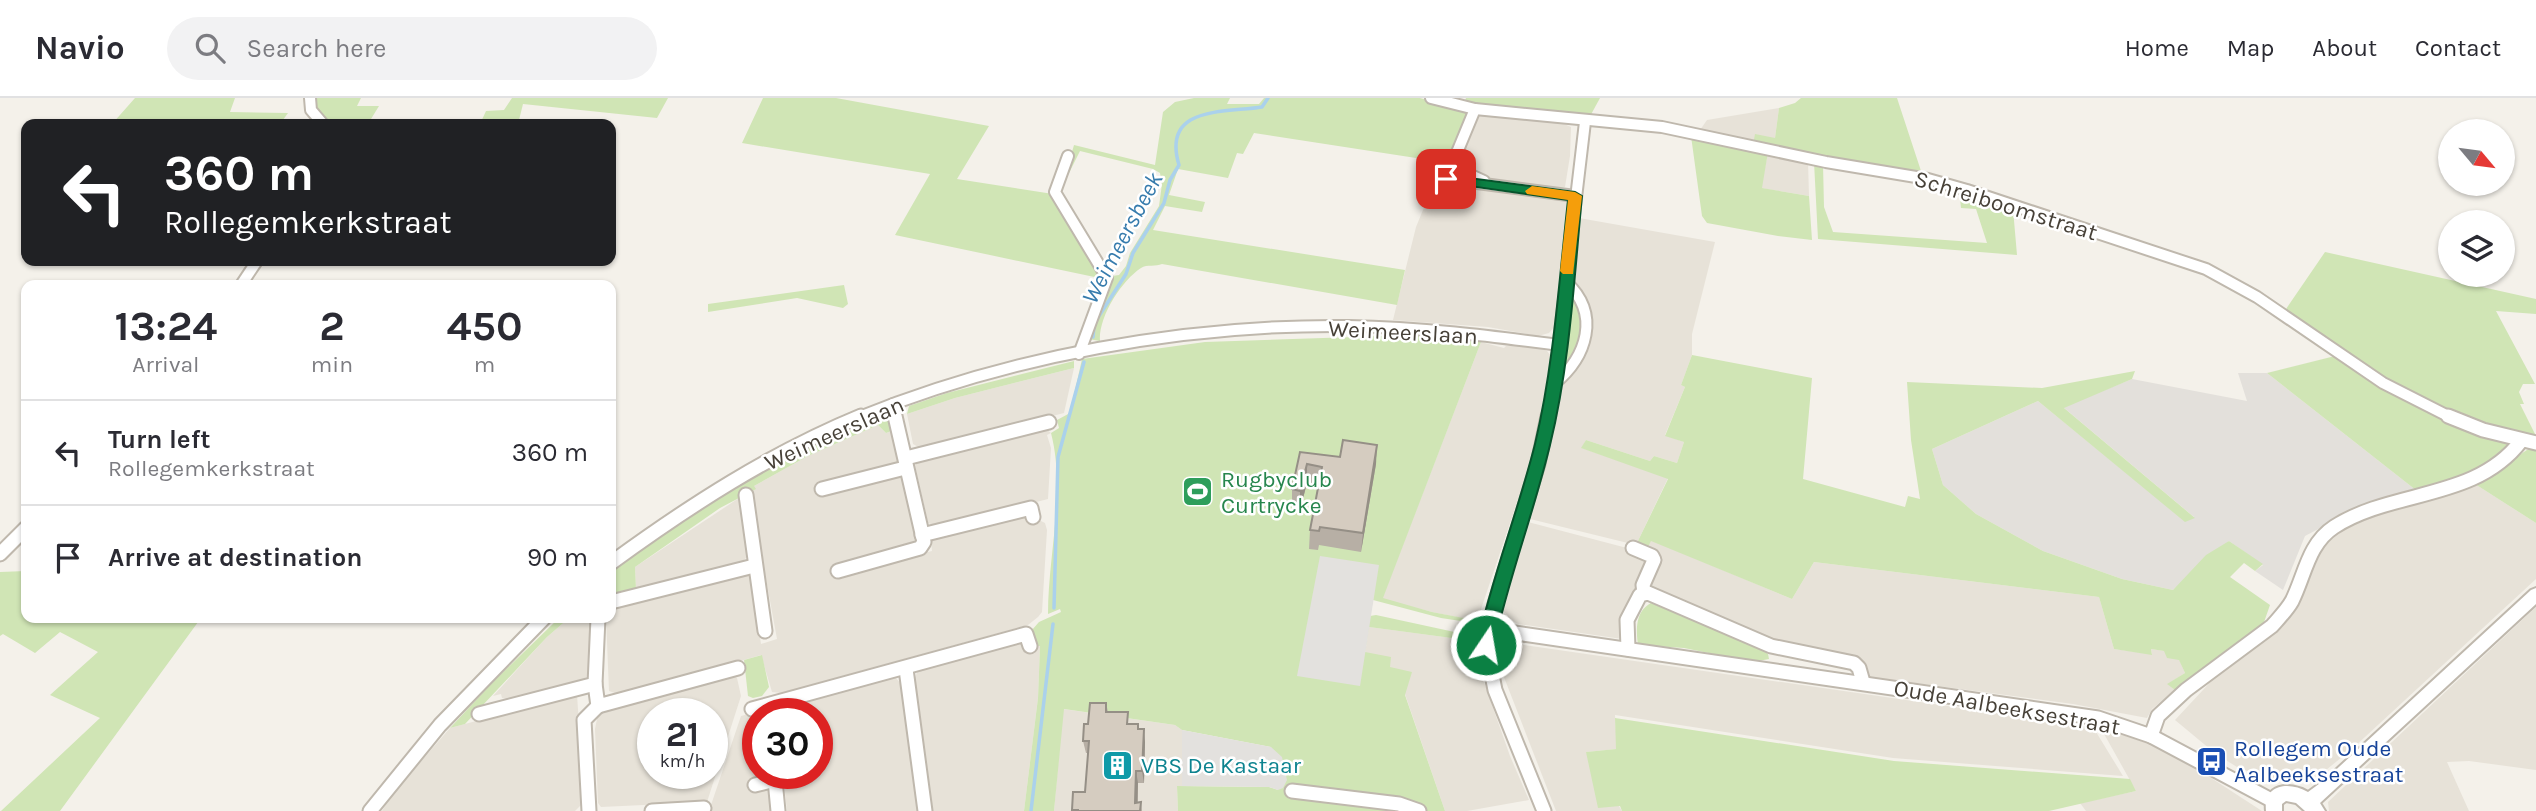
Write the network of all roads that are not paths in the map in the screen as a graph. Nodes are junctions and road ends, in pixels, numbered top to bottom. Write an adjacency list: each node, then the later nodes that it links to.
1 (310, 98): 4 (street)
2 (1431, 98): 3 (street, Schreiboomstraat)
3 (1475, 108): 5 (street, Schreiboomstraat); 7 (street)
4 (319, 119)
5 (1585, 122): 7 (street); 14 (street, Schreiboomstraat)
6 (1068, 156): 10 (street)
7 (1575, 196): 8 (street)
8 (1566, 282): 9 (street); 11 (street)
9 (1560, 345): 10 (street, Weimeerslaan); 11 (street)
10 (1079, 354): 12 (street, Weimeerslaan)
11 (1554, 384): 32 (street)
12 (893, 404): 16 (street); 24 (street, Weimeerslaan)
13 (1049, 422): 16 (street)
14 (2521, 440): 15 (street, Schreiboomstraat); 45 (street, Oude Aalbeeksestraat)
15 (2536, 443)
16 (905, 463): 17 (street); 21 (street)
17 (822, 489)
18 (746, 495): 25 (street)
19 (1033, 517): 21 (street)
20 (21, 533): 23 (street)
21 (922, 534): 26 (street)
22 (1633, 548): 27 (street)
23 (0, 554)
24 (616, 560)
25 (754, 566): 29 (street); 33 (street)
26 (838, 571)
27 (1644, 593): 35 (street); 36 (street, Oude Aalbeeksestraat)
28 (2536, 594): 49 (street)
29 (616, 601)
30 (539, 623): 51 (street)
31 (598, 623): 41 (street)
32 (1488, 629): 35 (street, Oude Aalbeeksestraat); 57 (street)
33 (765, 631)
34 (1030, 646): 38 (street)
35 (1628, 649): 39 (street, Oude Aalbeeksestraat)
36 (1792, 652): 39 (street); 40 (street, Oude Aalbeeksestraat)
37 (738, 668): 43 (street)
38 (906, 669): 42 (street); 55 (street)
39 (1794, 672): 40 (street, Oude Aalbeeksestraat)
40 (1863, 682): 45 (street, Oude Aalbeeksestraat)
41 (595, 684): 43 (street); 44 (street)
42 (794, 698)
43 (598, 706): 52 (street)
44 (479, 714)
45 (2151, 736): 48 (street, Oude Aalbeeksestraat)
46 (776, 789): 54 (street)
47 (1292, 791): 56 (street)
48 (2273, 806): 49 (street)
49 (2313, 806)
50 (705, 807): 53 (street)
51 (370, 811)
52 (589, 811)
53 (652, 811)
54 (778, 811)
55 (925, 811)
56 (1419, 811)
57 (1544, 811)

